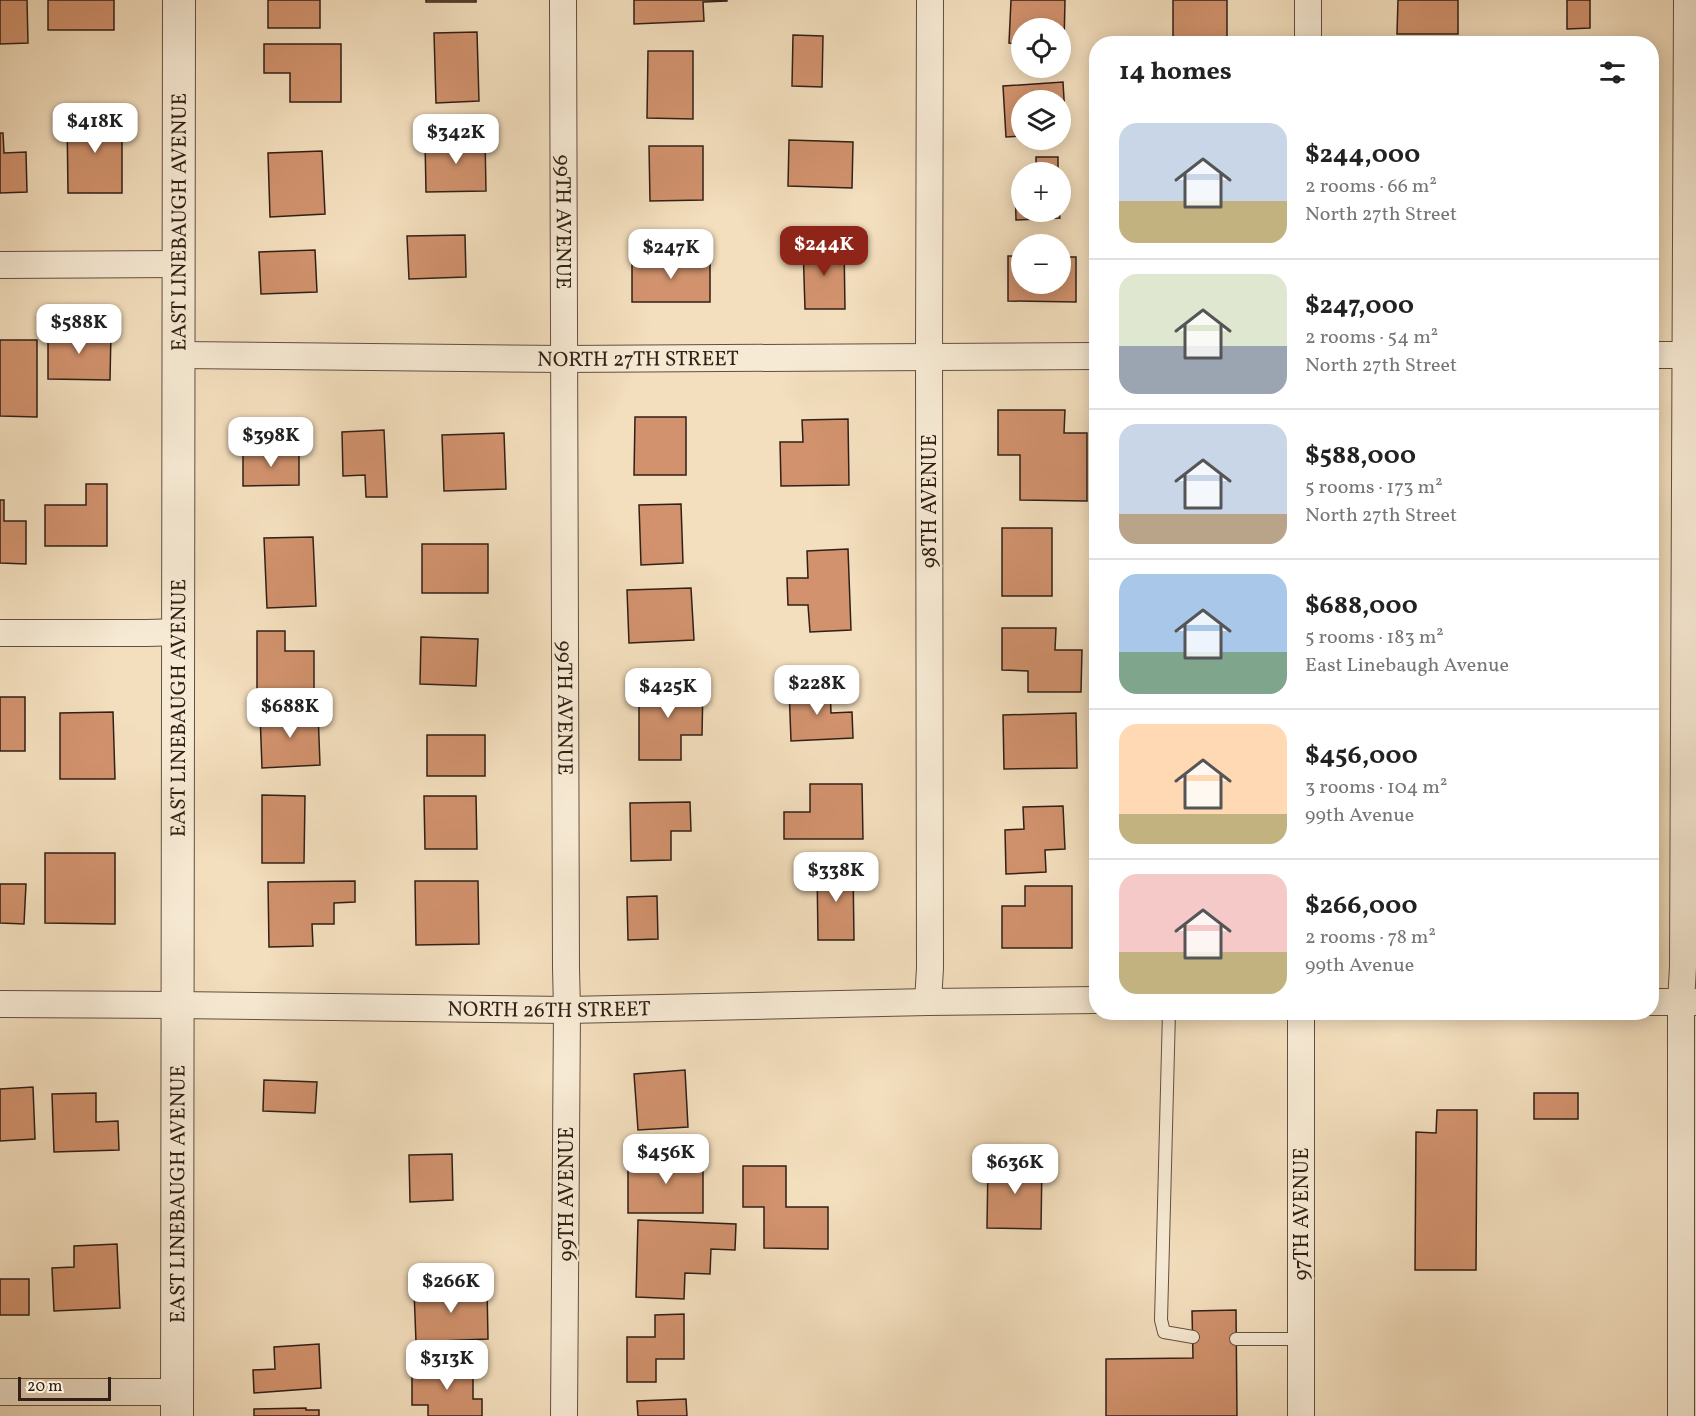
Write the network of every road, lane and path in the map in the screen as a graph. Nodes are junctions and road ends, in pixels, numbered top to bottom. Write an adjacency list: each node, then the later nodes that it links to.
1 (179, 0): 7 (street, EAST LINEBAUGH AVENUE)
2 (563, 0): 14 (street, 99TH AVENUE)
3 (930, 0): 10 (street, 98TH AVENUE)
4 (1308, 0): 6 (street)
5 (1687, 0): 13 (street)
6 (1308, 36)
7 (179, 264): 8 (street); 9 (street, EAST LINEBAUGH AVENUE)
8 (0, 265)
9 (179, 356): 14 (street, NORTH 27TH STREET); 15 (street, EAST LINEBAUGH AVENUE)
10 (929, 356): 11 (street, NORTH 27TH STREET); 14 (street, NORTH 27TH STREET); 18 (street, 98TH AVENUE)
11 (1089, 356)
12 (1659, 356): 13 (street)
13 (1691, 356): 20 (street)
14 (563, 359): 23 (street, 99TH AVENUE)
15 (179, 632): 16 (street); 22 (street, EAST LINEBAUGH AVENUE)
16 (0, 633)
17 (1089, 1000): 18 (street, NORTH 26TH STREET)
18 (928, 1002): 23 (street, NORTH 26TH STREET)
19 (1659, 1002): 20 (street)
20 (1689, 1002): 33 (street)
21 (0, 1004): 22 (street, NORTH 26TH STREET)
22 (177, 1005): 23 (street, NORTH 26TH STREET); 30 (street, EAST LINEBAUGH AVENUE)
23 (567, 1010): 31 (street, 99TH AVENUE)
24 (1169, 1020): 26 (lane)
25 (1300, 1020): 28 (street, 97TH AVENUE)
26 (1193, 1337)
27 (1236, 1339): 28 (lane)
28 (1301, 1339): 32 (street, 97TH AVENUE)
29 (0, 1392): 30 (street)
30 (177, 1404)
31 (564, 1416)
32 (1301, 1416)
33 (1681, 1416)

